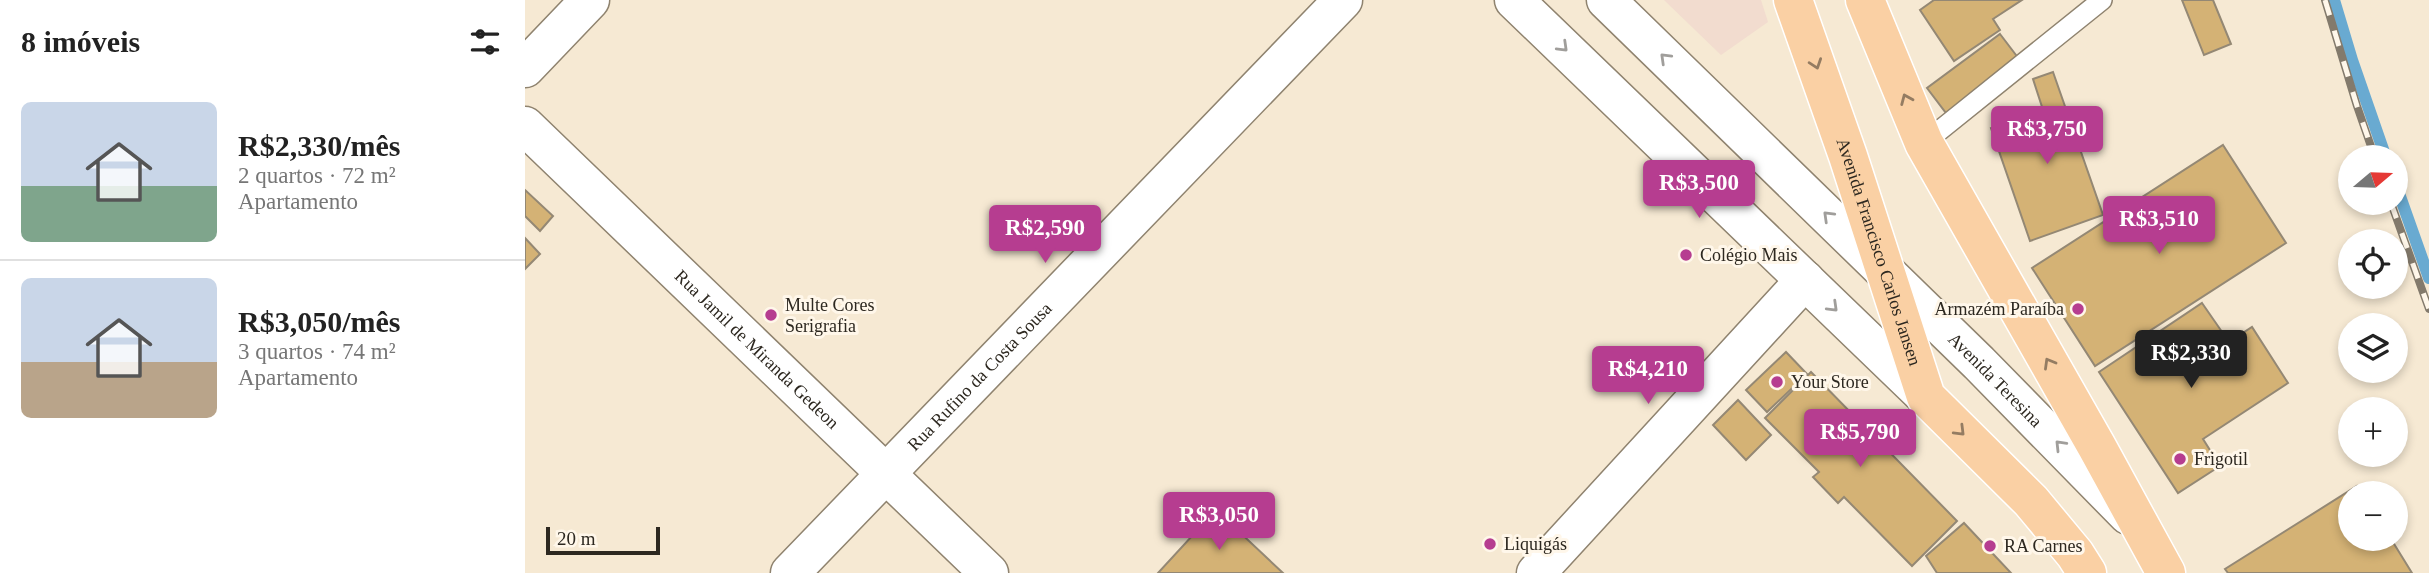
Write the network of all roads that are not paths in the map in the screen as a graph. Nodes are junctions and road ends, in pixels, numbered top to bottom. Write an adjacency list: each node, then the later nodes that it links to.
1 (590, 0): 8 (street)
2 (1343, 0): 14 (street, Rua Rufino da Costa Sousa)
3 (1514, 0): 12 (street, one-way to 12)
4 (1606, 0): 11 (street, Avenida Teresina, one-way to 4)
5 (1793, 0): 11 (main road, Avenida Francisco Carlos Jansen, one-way to 11)
6 (1865, 0): 10 (main road, one-way to 6)
7 (2102, 0): 10 (lane)
8 (525, 68)
9 (525, 125): 14 (street, Rua Jamil de Miranda Gedeon)
10 (1924, 143): 15 (main road, one-way to 10)
11 (1885, 270): 13 (main road, Avenida Francisco Carlos Jansen); 15 (street, Avenida Teresina, one-way to 11)
12 (1805, 280): 13 (street, one-way to 13); 18 (street)
13 (1926, 397): 19 (main road, Avenida Francisco Carlos Jansen, one-way to 19)
14 (886, 472): 16 (street, Rua Rufino da Costa Sousa); 17 (street, Rua Jamil de Miranda Gedeon)
15 (2141, 529): 20 (main road)
16 (790, 573)
17 (989, 573)
18 (1536, 573)
19 (2087, 573)
20 (2166, 573)

